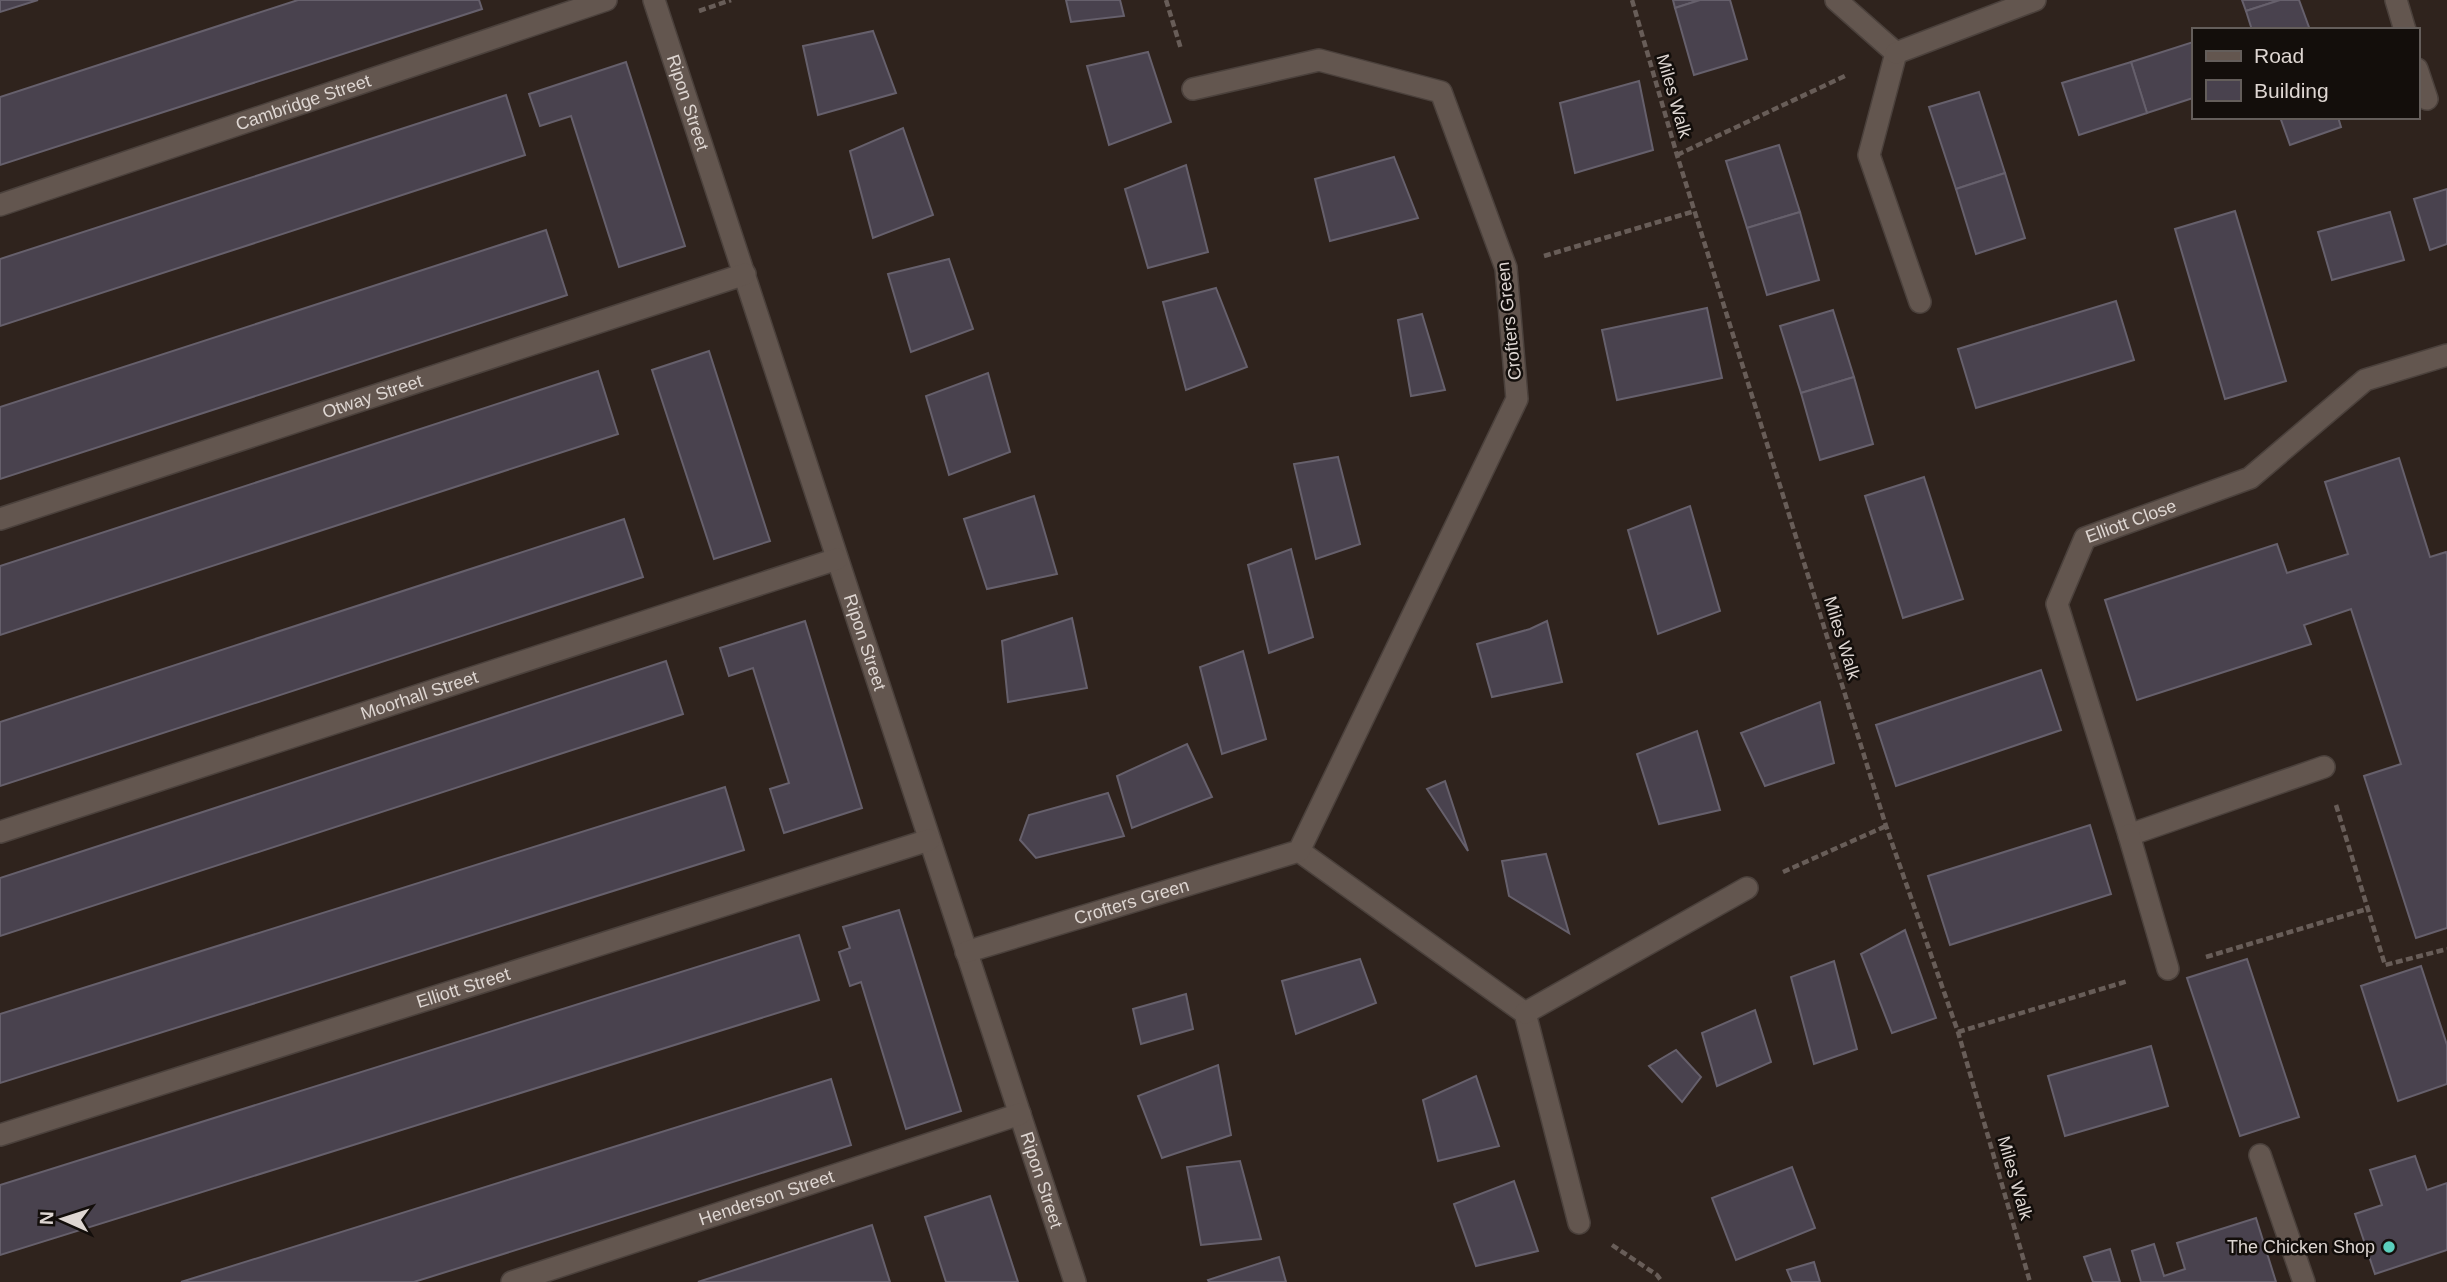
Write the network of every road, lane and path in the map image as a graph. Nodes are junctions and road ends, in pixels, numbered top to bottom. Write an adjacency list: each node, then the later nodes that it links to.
1 (606, 0): 14 (street, Cambridge Street)
2 (654, 0): 17 (street, Ripon Street)
3 (1166, 0): 11 (path)
4 (1632, 0): 13 (path, Miles Walk)
5 (1836, 0): 9 (street)
6 (2035, 0): 9 (street)
7 (2396, 0): 8 (street)
8 (2404, 28)
9 (1896, 53): 13 (path); 18 (street)
10 (2419, 75): 12 (street)
11 (1193, 89): 16 (street, Crofters Green)
12 (2427, 99)
13 (1677, 155): 15 (path, Miles Walk)
14 (0, 205)
15 (1695, 211): 16 (path); 23 (path, Miles Walk)
16 (1506, 268): 27 (street, Crofters Green)
17 (745, 274): 20 (street, Otway Street); 21 (street, Ripon Street)
18 (1920, 302)
19 (2447, 355): 25 (street, Elliott Close)
20 (0, 519)
21 (837, 559): 24 (street, Moorhall Street); 26 (street, Ripon Street)
22 (2324, 767): 25 (street); 29 (path)
23 (1886, 825): 28 (path); 40 (path, Miles Walk)
24 (0, 831)
25 (2129, 835): 31 (street, Elliott Close)
26 (929, 840): 30 (street, Ripon Street); 34 (street, Elliott Street)
27 (1299, 851): 30 (street, Crofters Green); 32 (street)
28 (1747, 888): 32 (street)
29 (2447, 949)
30 (966, 951): 33 (street, Ripon Street)
31 (2168, 969)
32 (1525, 1013): 36 (street)
33 (1020, 1114): 37 (street, Henderson Street); 38 (street, Ripon Street)
34 (0, 1135)
35 (2260, 1156): 41 (street)
36 (1579, 1223): 39 (path)
37 (512, 1282)
38 (1074, 1282)
39 (1662, 1282)
40 (2030, 1282)
41 (2304, 1282)

